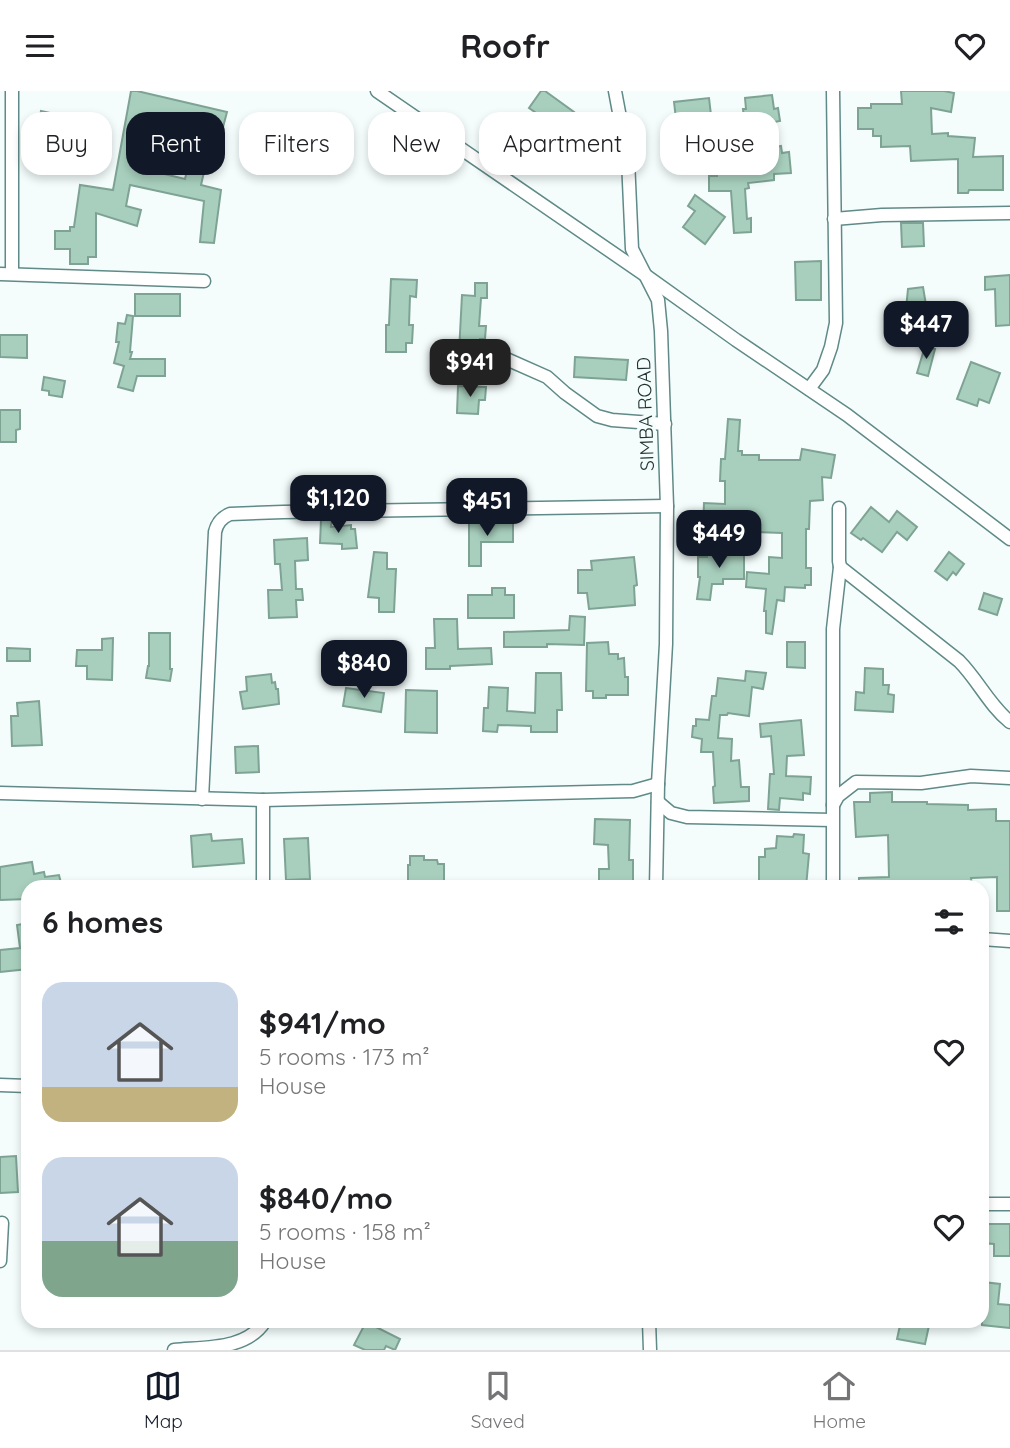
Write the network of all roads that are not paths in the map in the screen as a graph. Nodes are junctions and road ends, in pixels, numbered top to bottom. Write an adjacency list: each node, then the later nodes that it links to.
1 (12, 91): 7 (street)
2 (377, 91): 8 (street)
3 (615, 91): 8 (street, SIMBA ROAD)
4 (833, 91): 6 (street)
5 (1010, 212): 6 (street)
6 (834, 219): 11 (street)
7 (6, 274): 9 (street)
8 (645, 275): 11 (street); 12 (street, SIMBA ROAD)
9 (204, 281)
10 (495, 353): 12 (street)
11 (809, 389): 15 (street)
12 (665, 424): 13 (street, SIMBA ROAD)
13 (667, 506): 19 (street, SIMBA ROAD); 21 (street)
14 (839, 508): 16 (street)
15 (1010, 539)
16 (840, 567): 17 (street); 24 (street)
17 (1010, 722)
18 (1010, 778): 24 (street)
19 (658, 784): 22 (street); 23 (street, SIMBA ROAD)
20 (0, 793): 21 (street)
21 (202, 799): 22 (street)
22 (263, 800): 26 (street)
23 (658, 802): 25 (street); 27 (street, SIMBA ROAD)
24 (832, 805): 25 (street)
25 (832, 820): 28 (street)
26 (263, 880)
27 (656, 880)
28 (833, 880)
29 (989, 940): 30 (street)
30 (1010, 941)
31 (0, 1085): 32 (street)
32 (21, 1086)
33 (989, 1204): 34 (street)
34 (1010, 1204)
35 (2, 1223): 36 (street)
36 (0, 1261)
37 (262, 1328): 39 (street)
38 (649, 1328): 40 (street)
39 (174, 1350)
40 (650, 1350)

